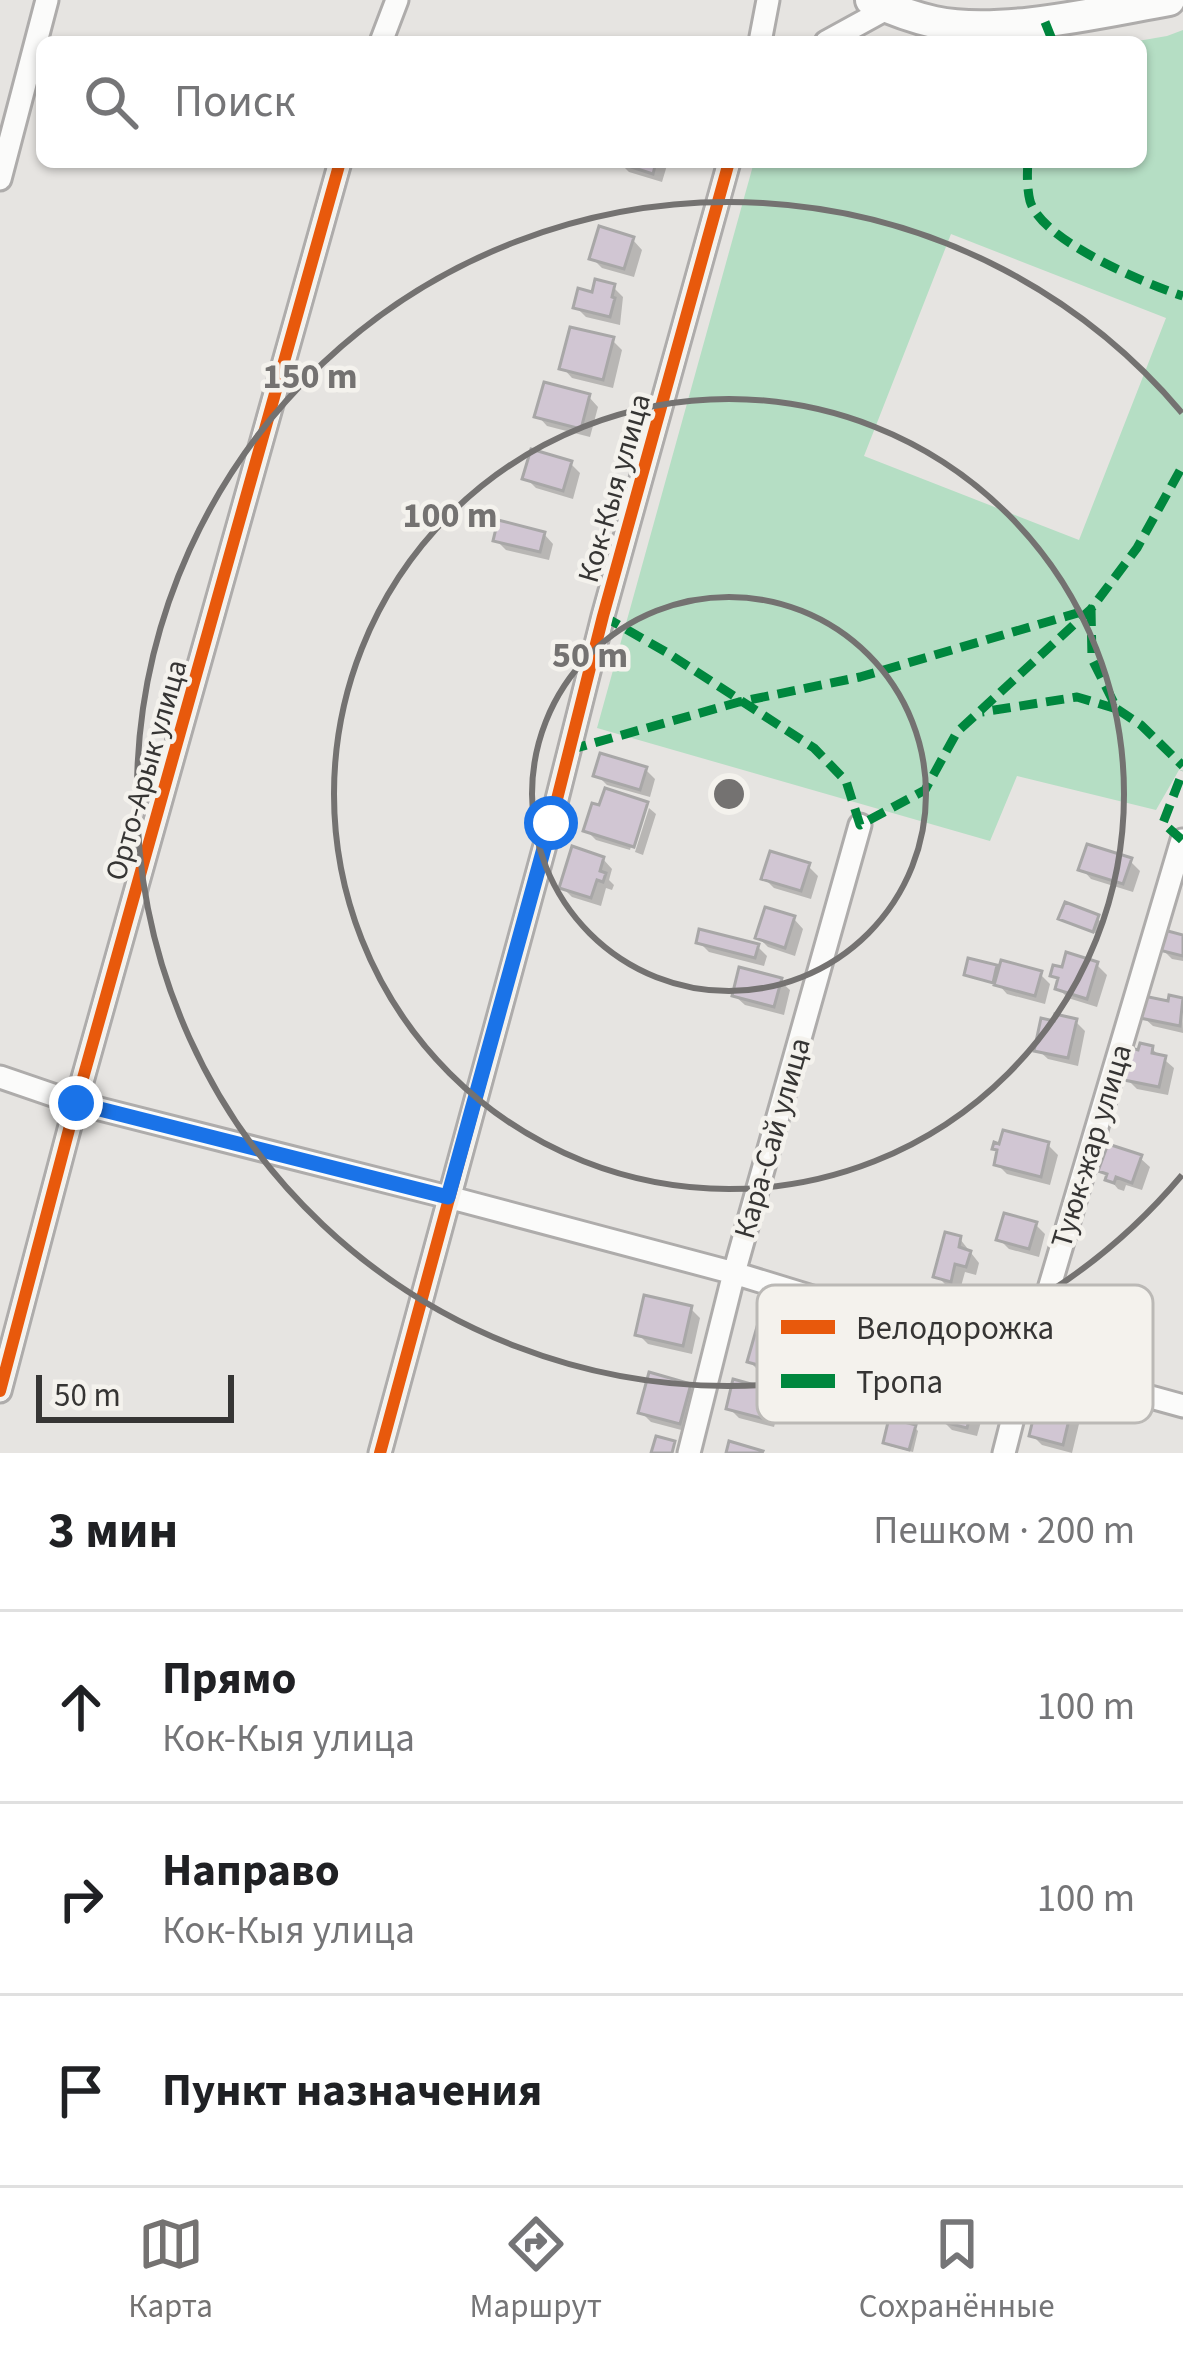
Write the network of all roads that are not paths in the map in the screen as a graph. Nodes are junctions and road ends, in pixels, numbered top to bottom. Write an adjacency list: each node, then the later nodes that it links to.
1 (47, 0): 7 (street)
2 (398, 0): 8 (street)
3 (768, 0): 9 (street)
4 (1168, 0): 6 (street)
5 (879, 4): 6 (street); 10 (street)
6 (983, 12)
7 (38, 36)
8 (383, 36)
9 (761, 36)
10 (834, 36)
11 (36, 42): 14 (street)
12 (338, 168): 18 (street, Орто-Арык улица)
13 (727, 168): 19 (street, Кок-Кыя улица)
14 (0, 179)
15 (860, 825): 20 (street, Кара-Сай улица)
16 (1183, 840): 22 (street, Туюк-жар улица)
17 (0, 1078): 18 (street)
18 (76, 1103): 19 (street); 23 (street, Орто-Арык улица)
19 (448, 1197): 20 (street); 27 (street, Кок-Кыя улица)
20 (734, 1273): 21 (street); 28 (street, Кара-Сай улица)
21 (773, 1285)
22 (1050, 1285)
23 (0, 1391)
24 (1153, 1398): 25 (street)
25 (1183, 1406)
26 (1012, 1423): 29 (street, Туюк-жар улица)
27 (380, 1453)
28 (689, 1453)
29 (1004, 1453)

